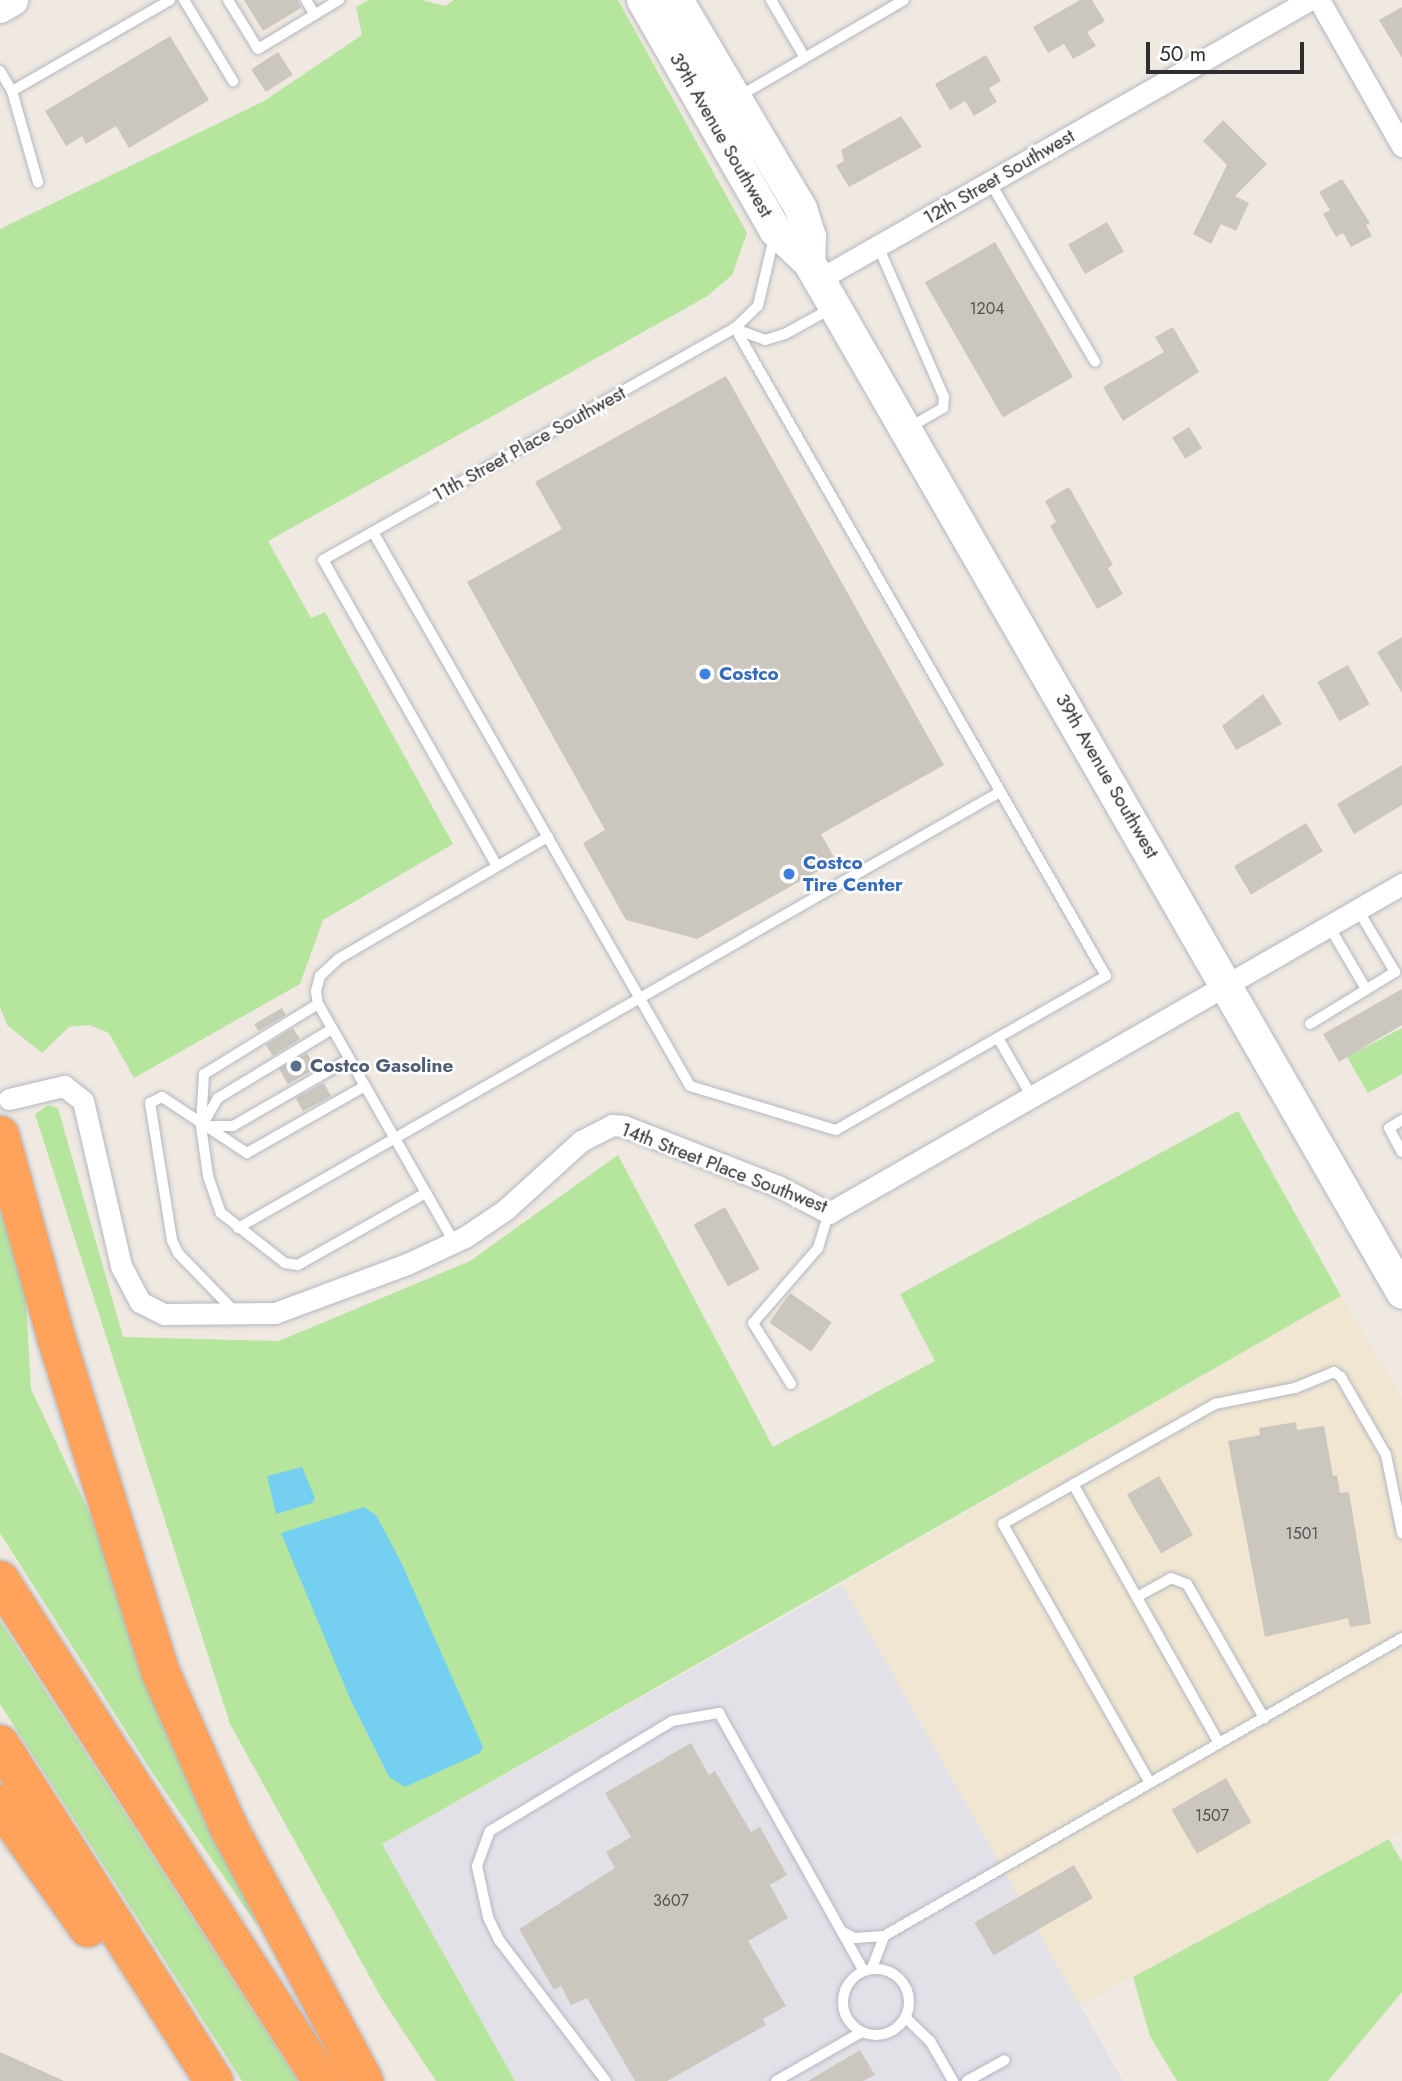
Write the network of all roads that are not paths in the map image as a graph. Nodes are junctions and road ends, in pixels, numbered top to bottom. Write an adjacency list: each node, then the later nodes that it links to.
1 (12, 0): 13 (main road)
2 (170, 0): 18 (lane)
3 (184, 0): 17 (lane)
4 (228, 0): 14 (lane)
5 (306, 0): 14 (lane)
6 (339, 0): 14 (lane)
7 (643, 0): 23 (main road, 39th Avenue Southwest)
8 (677, 0): 19 (main road, 39th Avenue Southwest)
9 (771, 0): 15 (lane)
10 (904, 0): 15 (lane)
11 (1309, 0): 22 (street, 12th Street Southwest)
12 (1319, 0): 20 (street)
13 (0, 7)
14 (315, 15)
15 (805, 58): 19 (lane)
16 (0, 71): 18 (lane)
17 (233, 81)
18 (12, 91): 21 (lane)
19 (735, 98): 25 (main road, 39th Avenue Southwest)
20 (1402, 146)
21 (38, 182)
22 (990, 182): 24 (street, 12th Street Southwest); 28 (lane)
23 (775, 230): 25 (main road, 39th Avenue Southwest); 27 (lane, 11th Street Place Southwest)
24 (878, 246): 25 (street, 12th Street Southwest); 29 (lane)
25 (814, 271): 26 (main road, 39th Avenue Southwest)
26 (834, 307): 27 (lane); 29 (main road, 39th Avenue Southwest)
27 (735, 328): 30 (lane, 11th Street Place Southwest); 31 (lane)
28 (1095, 362)
29 (904, 431): 37 (main road, 39th Avenue Southwest)
30 (373, 531): 32 (lane); 33 (lane, 11th Street Place Southwest)
31 (1000, 792): 39 (lane); 43 (lane)
32 (548, 837): 33 (lane); 39 (lane)
33 (497, 866): 40 (lane)
34 (1402, 884): 35 (street, 14th Street Place Southwest)
35 (1357, 910): 36 (street, 14th Street Place Southwest); 38 (lane)
36 (1329, 926): 37 (street, 14th Street Place Southwest); 38 (lane)
37 (1228, 985): 46 (street, 14th Street Place Southwest); 56 (main road, 39th Avenue Southwest)
38 (1367, 989): 41 (lane)
39 (639, 998): 43 (lane); 50 (lane)
40 (318, 1004): 42 (lane); 49 (lane)
41 (1310, 1024)
42 (332, 1029): 44 (lane); 49 (lane)
43 (998, 1038): 46 (lane)
44 (349, 1059): 45 (lane); 49 (lane)
45 (365, 1086): 49 (lane); 50 (lane)
46 (1032, 1097): 53 (street, 14th Street Place Southwest)
47 (3, 1112): 57 (street, 14th Street Place Southwest); 79 (highway)
48 (1402, 1120): 51 (lane)
49 (201, 1126): 54 (lane); 57 (lane)
50 (394, 1138): 52 (lane); 54 (lane)
51 (1402, 1152)
52 (426, 1193): 54 (lane); 55 (lane)
53 (829, 1213): 55 (street, 14th Street Place Southwest); 58 (lane)
54 (237, 1228)
55 (454, 1242): 57 (street, 14th Street Place Southwest)
56 (1402, 1292)
57 (238, 1316)
58 (791, 1384)
59 (1073, 1484): 60 (lane); 62 (lane); 67 (lane)
60 (1402, 1533)
61 (0, 1580): 78 (highway)
62 (1137, 1597): 64 (lane); 65 (lane)
63 (1402, 1638): 64 (lane)
64 (1264, 1718): 65 (lane)
65 (1219, 1743): 67 (lane)
66 (0, 1744): 77 (highway)
67 (1150, 1783): 70 (lane)
68 (0, 1804): 76 (highway)
69 (841, 1931): 70 (lane); 71 (lane); 80 (lane)
70 (884, 1936): 71 (lane)
71 (868, 1969): 72 (lane); 73 (lane)
72 (905, 2017): 73 (lane); 75 (lane)
73 (862, 2032): 81 (lane)
74 (1005, 2060): 82 (lane)
75 (949, 2079)
76 (195, 2081)
77 (214, 2081)
78 (322, 2081)
79 (364, 2081)
80 (606, 2081)
81 (776, 2081)
82 (967, 2081)

